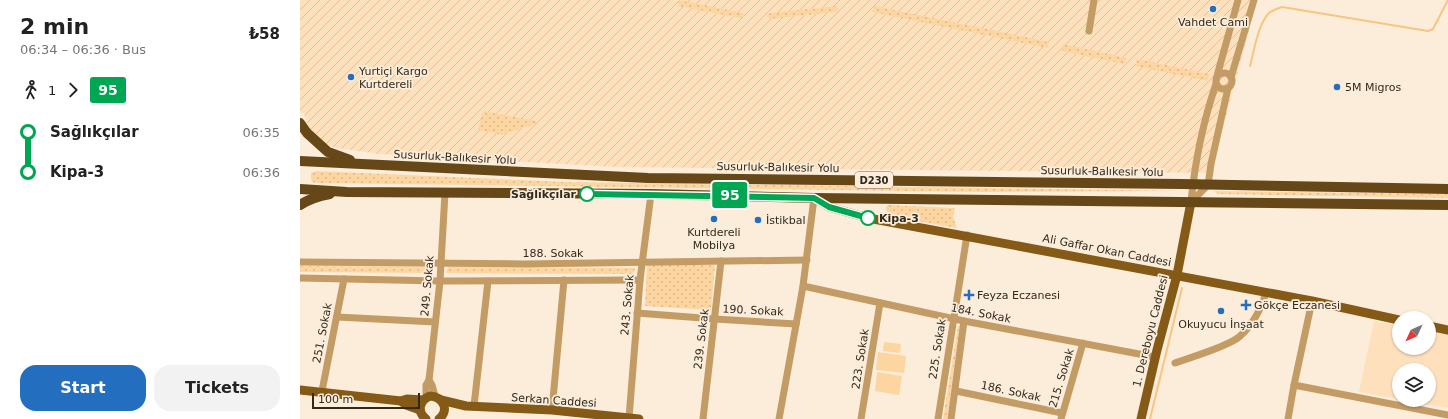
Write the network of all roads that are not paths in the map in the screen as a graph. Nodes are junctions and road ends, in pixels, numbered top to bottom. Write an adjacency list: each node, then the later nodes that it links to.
1 (1094, 0): 4 (street)
2 (1238, 0): 6 (street)
3 (1254, 0): 5 (street)
4 (1089, 31)
5 (1231, 77): 6 (street); 7 (street)
6 (1217, 80): 7 (street); 11 (street)
7 (1228, 88): 12 (street)
8 (300, 123): 10 (highway)
9 (300, 161): 10 (highway, Susurluk-Balıkesir Yolu / D230)
10 (361, 164): 11 (highway, Susurluk-Balıkesir Yolu / D230)
11 (1193, 184): 12 (highway, Susurluk-Balıkesir Yolu / D230); 19 (street)
12 (1208, 185): 13 (highway, Susurluk-Balıkesir Yolu / D230); 19 (street)
13 (1448, 189)
14 (300, 190): 15 (highway, D230)
15 (348, 192): 16 (highway, D230); 20 (highway)
16 (445, 193): 17 (highway, D230); 26 (street, 249. Sokak)
17 (650, 194): 18 (highway, D230); 27 (street, 243. Sokak)
18 (814, 198): 19 (highway, D230); 22 (main road, Ali Gaffar Okan Caddesi); 23 (street)
19 (1192, 202): 21 (highway, D230); 28 (main road, 1. Dereboyu Caddesi)
20 (300, 205)
21 (1448, 206)
22 (967, 235): 28 (main road, Ali Gaffar Okan Caddesi); 43 (street, 225. Sokak)
23 (807, 260): 24 (street, 188. Sokak); 35 (street)
24 (721, 261): 27 (street, 188. Sokak); 42 (street, 239. Sokak)
25 (300, 262): 26 (street, 188. Sokak)
26 (441, 263): 27 (street, 188. Sokak); 33 (street, 249. Sokak)
27 (642, 263): 32 (street, 243. Sokak)
28 (1177, 275): 36 (main road, Ali Gaffar Okan Caddesi); 50 (main road, 1. Dereboyu Caddesi)
29 (300, 278): 30 (street)
30 (344, 279): 33 (street); 40 (street, 251. Sokak)
31 (564, 280): 32 (street); 34 (street); 59 (street)
32 (640, 280): 39 (street, 243. Sokak)
33 (440, 281): 34 (street); 45 (street, 249. Sokak)
34 (488, 281): 58 (street)
35 (803, 286): 38 (street, 184. Sokak); 46 (street)
36 (1266, 292): 37 (main road, Ali Gaffar Okan Caddesi); 51 (street)
37 (1312, 301): 41 (main road, Ali Gaffar Okan Caddesi); 52 (street)
38 (880, 303): 43 (street, 184. Sokak); 68 (street, 223. Sokak)
39 (637, 313): 42 (street, 190. Sokak); 64 (street, 243. Sokak)
40 (337, 317): 45 (street); 54 (street, 251. Sokak)
41 (1392, 318)
42 (715, 319): 46 (street, 190. Sokak); 66 (street, 239. Sokak)
43 (954, 319): 44 (street, 184. Sokak); 69 (street, 225. Sokak)
44 (964, 321): 49 (street, 184. Sokak); 55 (street, 225. Sokak)
45 (435, 322): 56 (street, 249. Sokak)
46 (796, 324): 67 (street)
47 (1436, 327): 48 (main road)
48 (1448, 330)
49 (1083, 343): 50 (street, 184. Sokak); 61 (street, 215. Sokak)
50 (1155, 357): 71 (main road, 1. Dereboyu Caddesi)
51 (1175, 363)
52 (1294, 385): 60 (street); 72 (street)
53 (300, 390): 54 (main road, Serkan Caddesi)
54 (322, 391): 57 (main road, Serkan Caddesi)
55 (956, 391): 61 (street, 186. Sokak); 70 (street, 225. Sokak)
56 (431, 398): 57 (main road, Serkan Caddesi); 58 (main road, Serkan Caddesi); 62 (main road); 63 (main road)
57 (401, 401): 62 (main road, Serkan Caddesi)
58 (470, 406): 59 (main road, Serkan Caddesi); 63 (main road, Serkan Caddesi)
59 (552, 410): 64 (main road, Serkan Caddesi)
60 (1448, 415)
61 (1062, 416)
62 (424, 417)
63 (441, 417)
64 (622, 418): 65 (main road, Serkan Caddesi)
65 (640, 419)
66 (703, 419)
67 (779, 419)
68 (862, 419)
69 (938, 419)
70 (952, 419)
71 (1141, 419)
72 (1288, 419)

